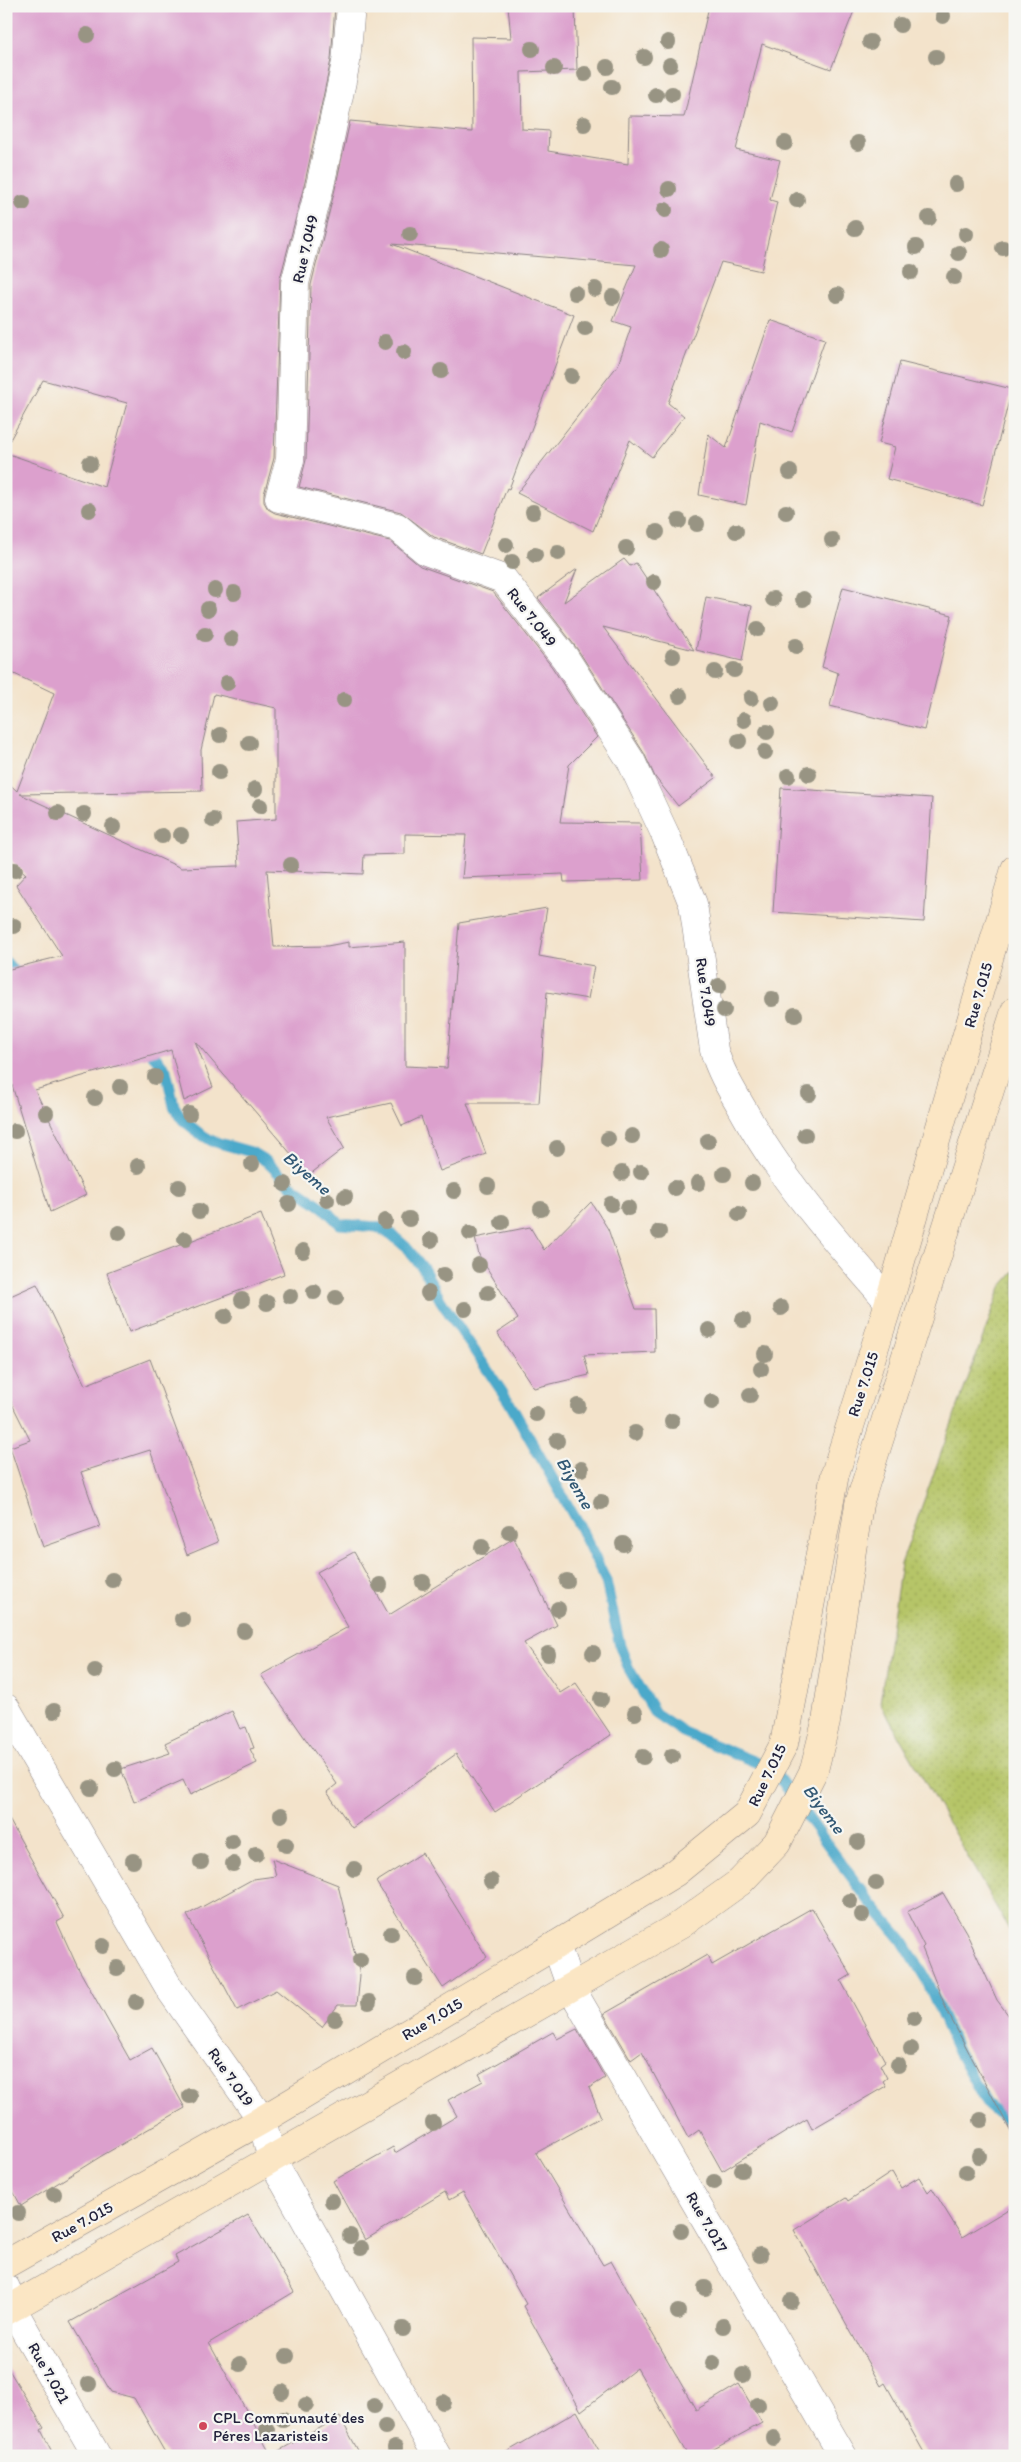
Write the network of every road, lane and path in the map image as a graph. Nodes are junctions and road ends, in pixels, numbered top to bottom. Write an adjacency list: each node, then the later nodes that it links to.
1 (351, 6): 4 (street, Rue 7.049)
2 (1015, 868): 4 (main road, Rue 7.015)
3 (1015, 1011): 7 (main road, Rue 7.015)
4 (889, 1302): 6 (main road, Rue 7.015)
5 (6, 1708): 8 (street, Rue 7.019)
6 (556, 1945): 7 (street, Rue 7.017); 8 (main road, Rue 7.015)
7 (571, 1988): 9 (main road, Rue 7.015); 14 (street, Rue 7.017)
8 (262, 2120): 9 (street, Rue 7.019); 10 (main road, Rue 7.015)
9 (272, 2160): 11 (main road, Rue 7.015); 13 (street, Rue 7.019)
10 (6, 2264)
11 (8, 2302): 12 (street, Rue 7.021)
12 (97, 2456)
13 (437, 2456)
14 (843, 2456)

